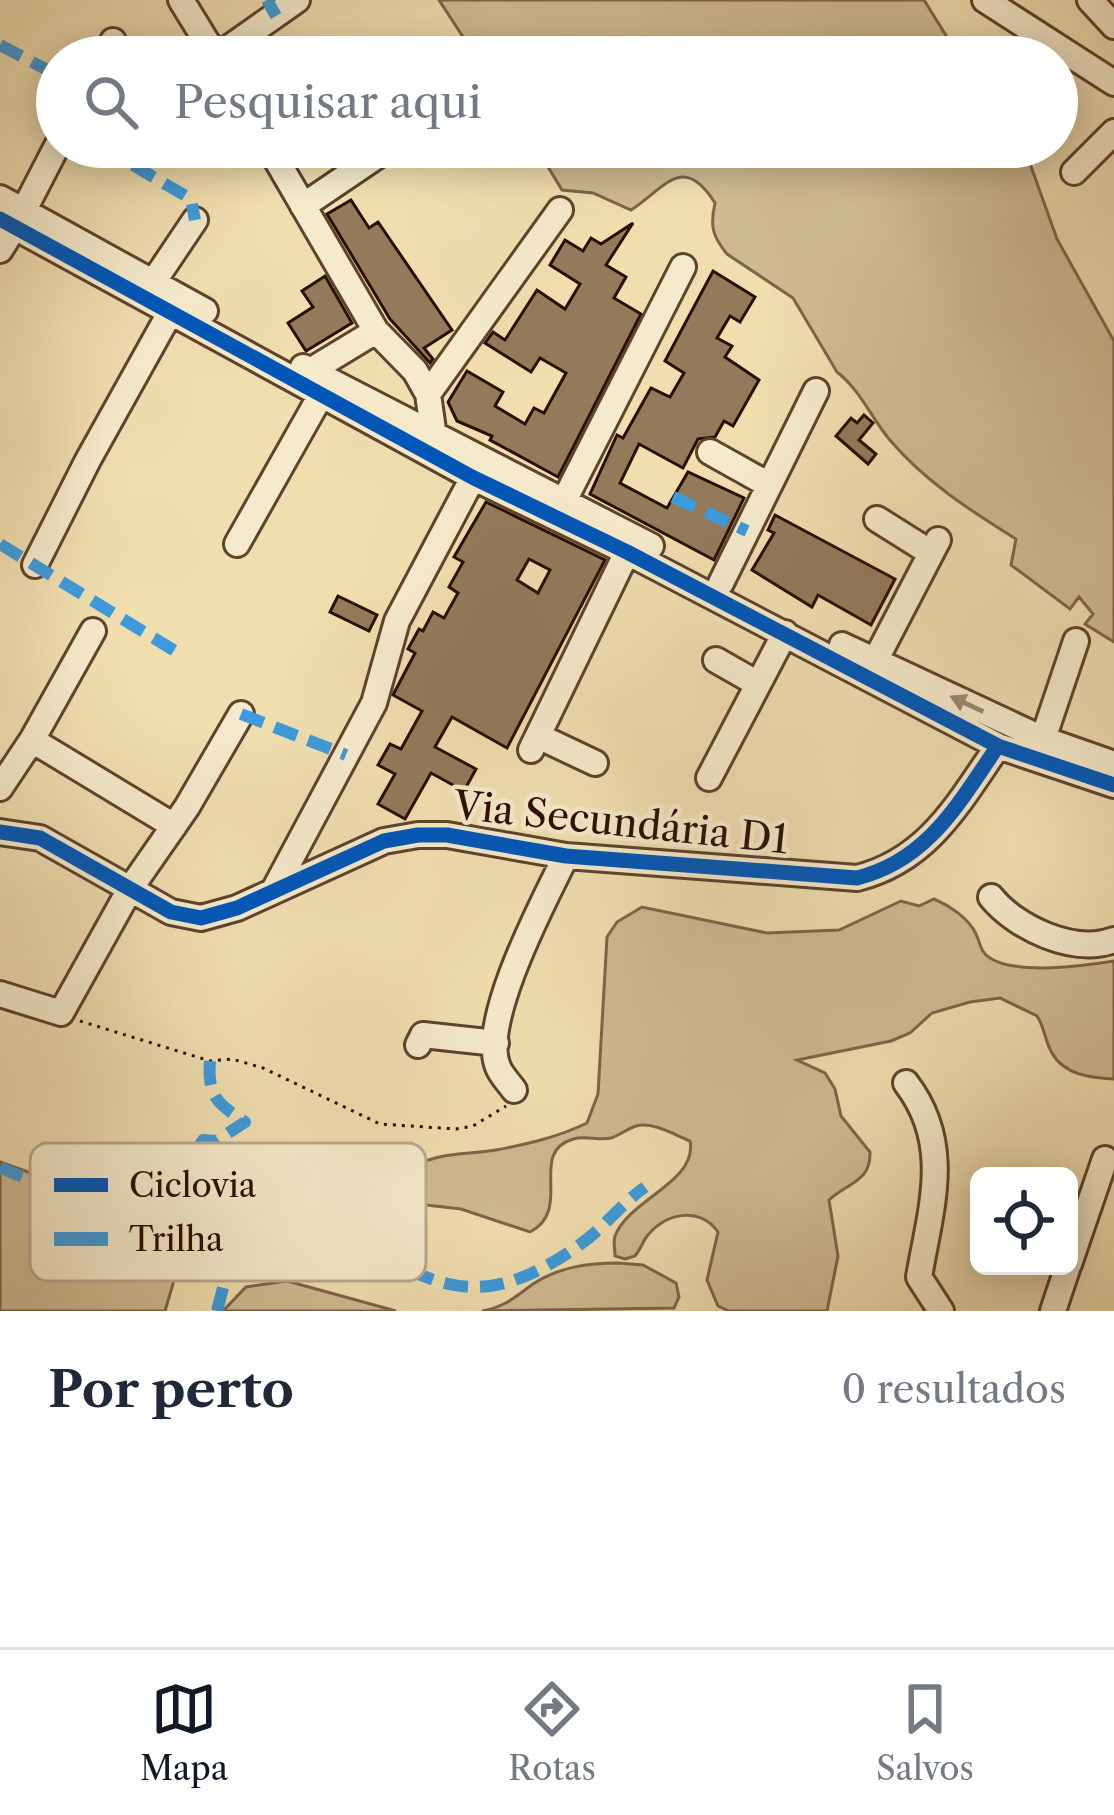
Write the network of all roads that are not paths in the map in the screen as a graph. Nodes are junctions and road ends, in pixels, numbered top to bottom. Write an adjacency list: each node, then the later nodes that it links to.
1 (182, 0): 6 (street)
2 (297, 0): 7 (street)
3 (985, 0): 8 (street)
4 (1090, 0): 5 (street)
5 (1114, 26)
6 (203, 36)
7 (246, 36)
8 (1041, 36)
9 (1078, 60): 10 (street)
10 (1114, 83)
11 (1114, 132): 15 (street)
12 (44, 168): 19 (street)
13 (281, 168): 17 (street)
14 (359, 168): 17 (street)
15 (1074, 172)
16 (0, 198): 19 (street)
17 (303, 206): 25 (street)
18 (560, 210): 28 (street)
19 (13, 218): 21 (street); 23 (street); 24 (street)
20 (195, 220): 23 (street)
21 (0, 250)
22 (683, 267): 34 (street)
23 (154, 281): 26 (street)
24 (171, 311): 29 (street); 38 (street)
25 (376, 331): 26 (street); 28 (street)
26 (310, 371): 30 (street)
27 (816, 391): 33 (street)
28 (428, 394): 30 (street)
29 (321, 395): 30 (street); 36 (street)
30 (435, 444): 32 (street)
31 (710, 452): 33 (street)
32 (478, 468): 34 (street); 37 (street); 59 (street)
33 (769, 484): 39 (street)
34 (567, 494): 39 (street)
35 (877, 519): 44 (street)
36 (237, 544)
37 (627, 552): 41 (street); 50 (street)
38 (35, 566)
39 (721, 583): 44 (street)
40 (94, 631): 48 (street)
41 (785, 633): 45 (street); 49 (street)
42 (1076, 641): 47 (street)
43 (716, 660): 45 (street)
44 (875, 662): 47 (street, one-way to 44)
45 (758, 684): 52 (street)
46 (242, 714): 55 (street)
47 (1043, 739): 51 (street)
48 (32, 740): 54 (street); 55 (street)
49 (998, 746): 53 (street); 57 (street, Via Secundária D1)
50 (595, 763)
51 (1114, 764)
52 (709, 778)
53 (1114, 784)
54 (0, 788)
55 (174, 826): 58 (street)
56 (0, 832): 58 (street, Via Secundária D1)
57 (566, 856): 59 (street, Via Secundária D1); 63 (street)
58 (130, 889): 59 (street, Via Secundária D1); 62 (street)
59 (274, 890)
60 (991, 897): 61 (street)
61 (1114, 940)
62 (0, 994)
63 (496, 1042): 64 (street); 66 (street)
64 (418, 1045)
65 (905, 1083): 70 (street)
66 (514, 1090)
67 (1105, 1159): 68 (street)
68 (1078, 1238)
69 (1066, 1275): 71 (street)
70 (941, 1311)
71 (1053, 1311)

